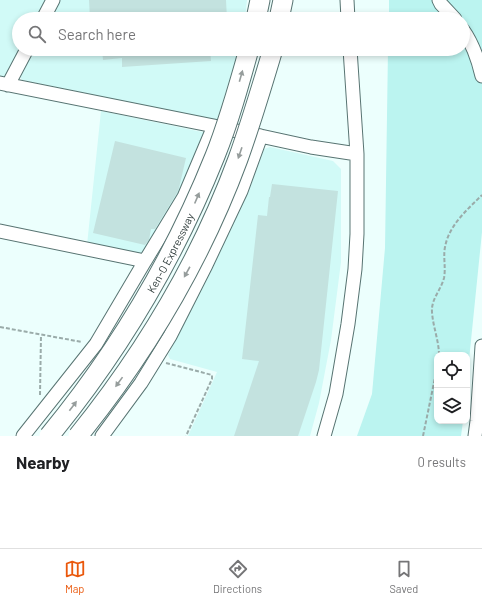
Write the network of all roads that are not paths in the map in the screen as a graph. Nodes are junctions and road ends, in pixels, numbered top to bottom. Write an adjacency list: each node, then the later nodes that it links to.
1 (53, 0): 6 (street)
2 (260, 0): 7 (highway)
3 (283, 0): 8 (highway)
4 (347, 0): 9 (street)
5 (439, 0): 10 (street)
6 (47, 12)
7 (257, 12)
8 (280, 12)
9 (348, 12)
10 (448, 12)
11 (470, 41): 16 (street)
12 (22, 56): 17 (street)
13 (247, 56): 25 (highway, Ken-O Expressway, one-way to 13, bridge)
14 (271, 56): 26 (highway, Ken-O Expressway, one-way to 26, bridge)
15 (350, 56): 20 (street)
16 (482, 76)
17 (4, 84): 18 (street)
18 (214, 126): 19 (street); 22 (street)
19 (261, 136): 20 (street); 27 (street)
20 (357, 154): 28 (street)
21 (0, 231): 22 (street)
22 (145, 261): 24 (street)
23 (482, 346): 29 (street)
24 (23, 436)
25 (49, 436)
26 (78, 436)
27 (102, 436)
28 (324, 436)
29 (474, 436)

